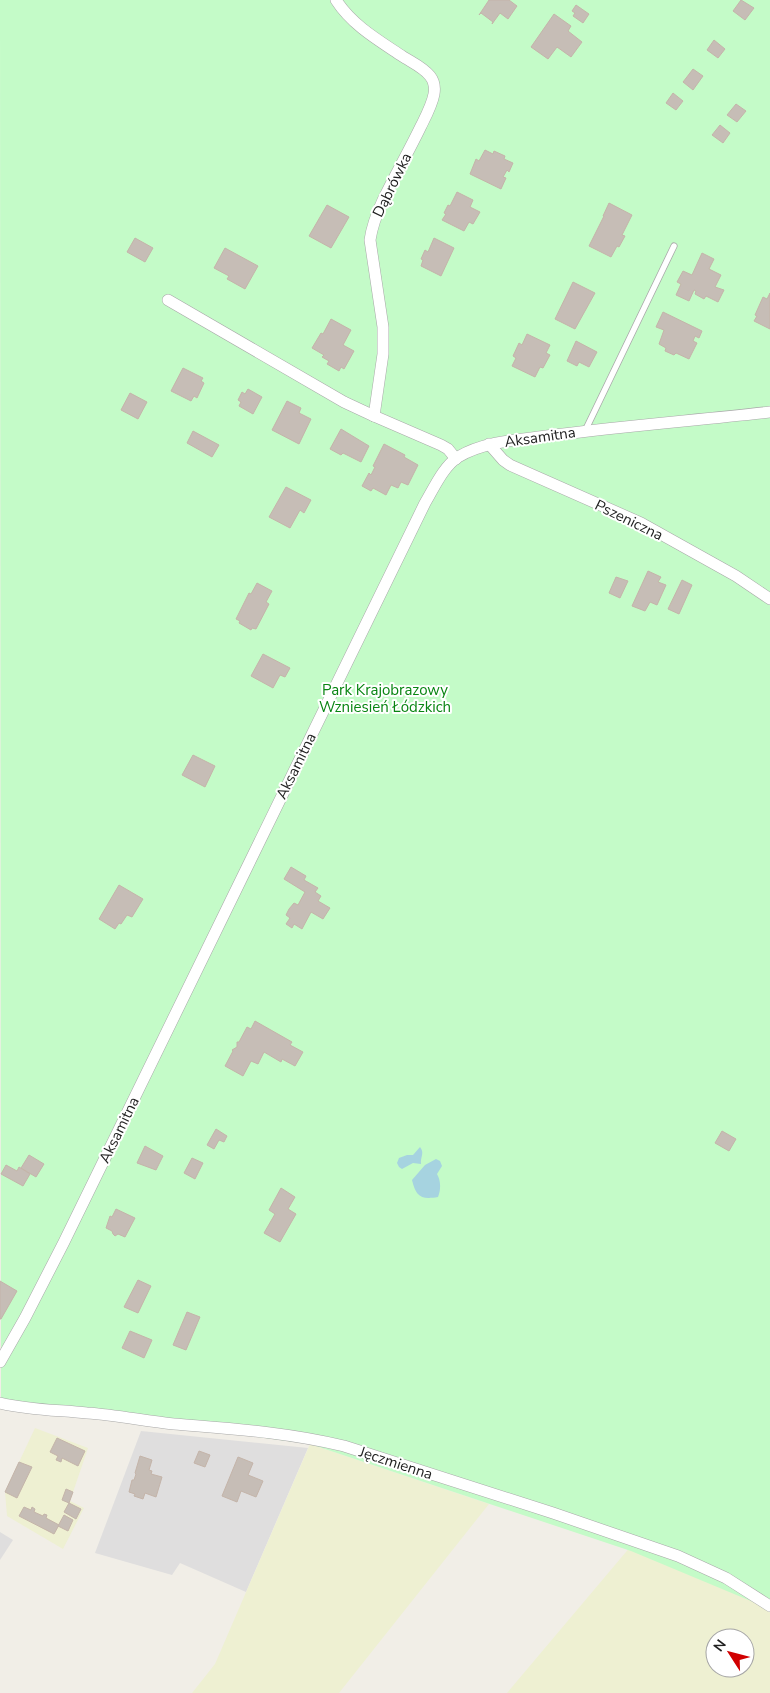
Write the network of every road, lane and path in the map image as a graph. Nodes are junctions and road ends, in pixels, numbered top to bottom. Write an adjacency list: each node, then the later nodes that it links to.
1 (336, 0): 5 (street, Dąbrówka)
2 (674, 246): 6 (lane)
3 (168, 300): 5 (street)
4 (770, 412): 6 (street, Aksamitna)
5 (374, 416): 8 (street)
6 (585, 431): 7 (street, Aksamitna)
7 (488, 444): 8 (street, Aksamitna); 9 (street, Pszeniczna)
8 (456, 459): 10 (street, Aksamitna)
9 (770, 599)
10 (0, 1362)
11 (0, 1403): 12 (street, Jęczmienna)
12 (770, 1606)

